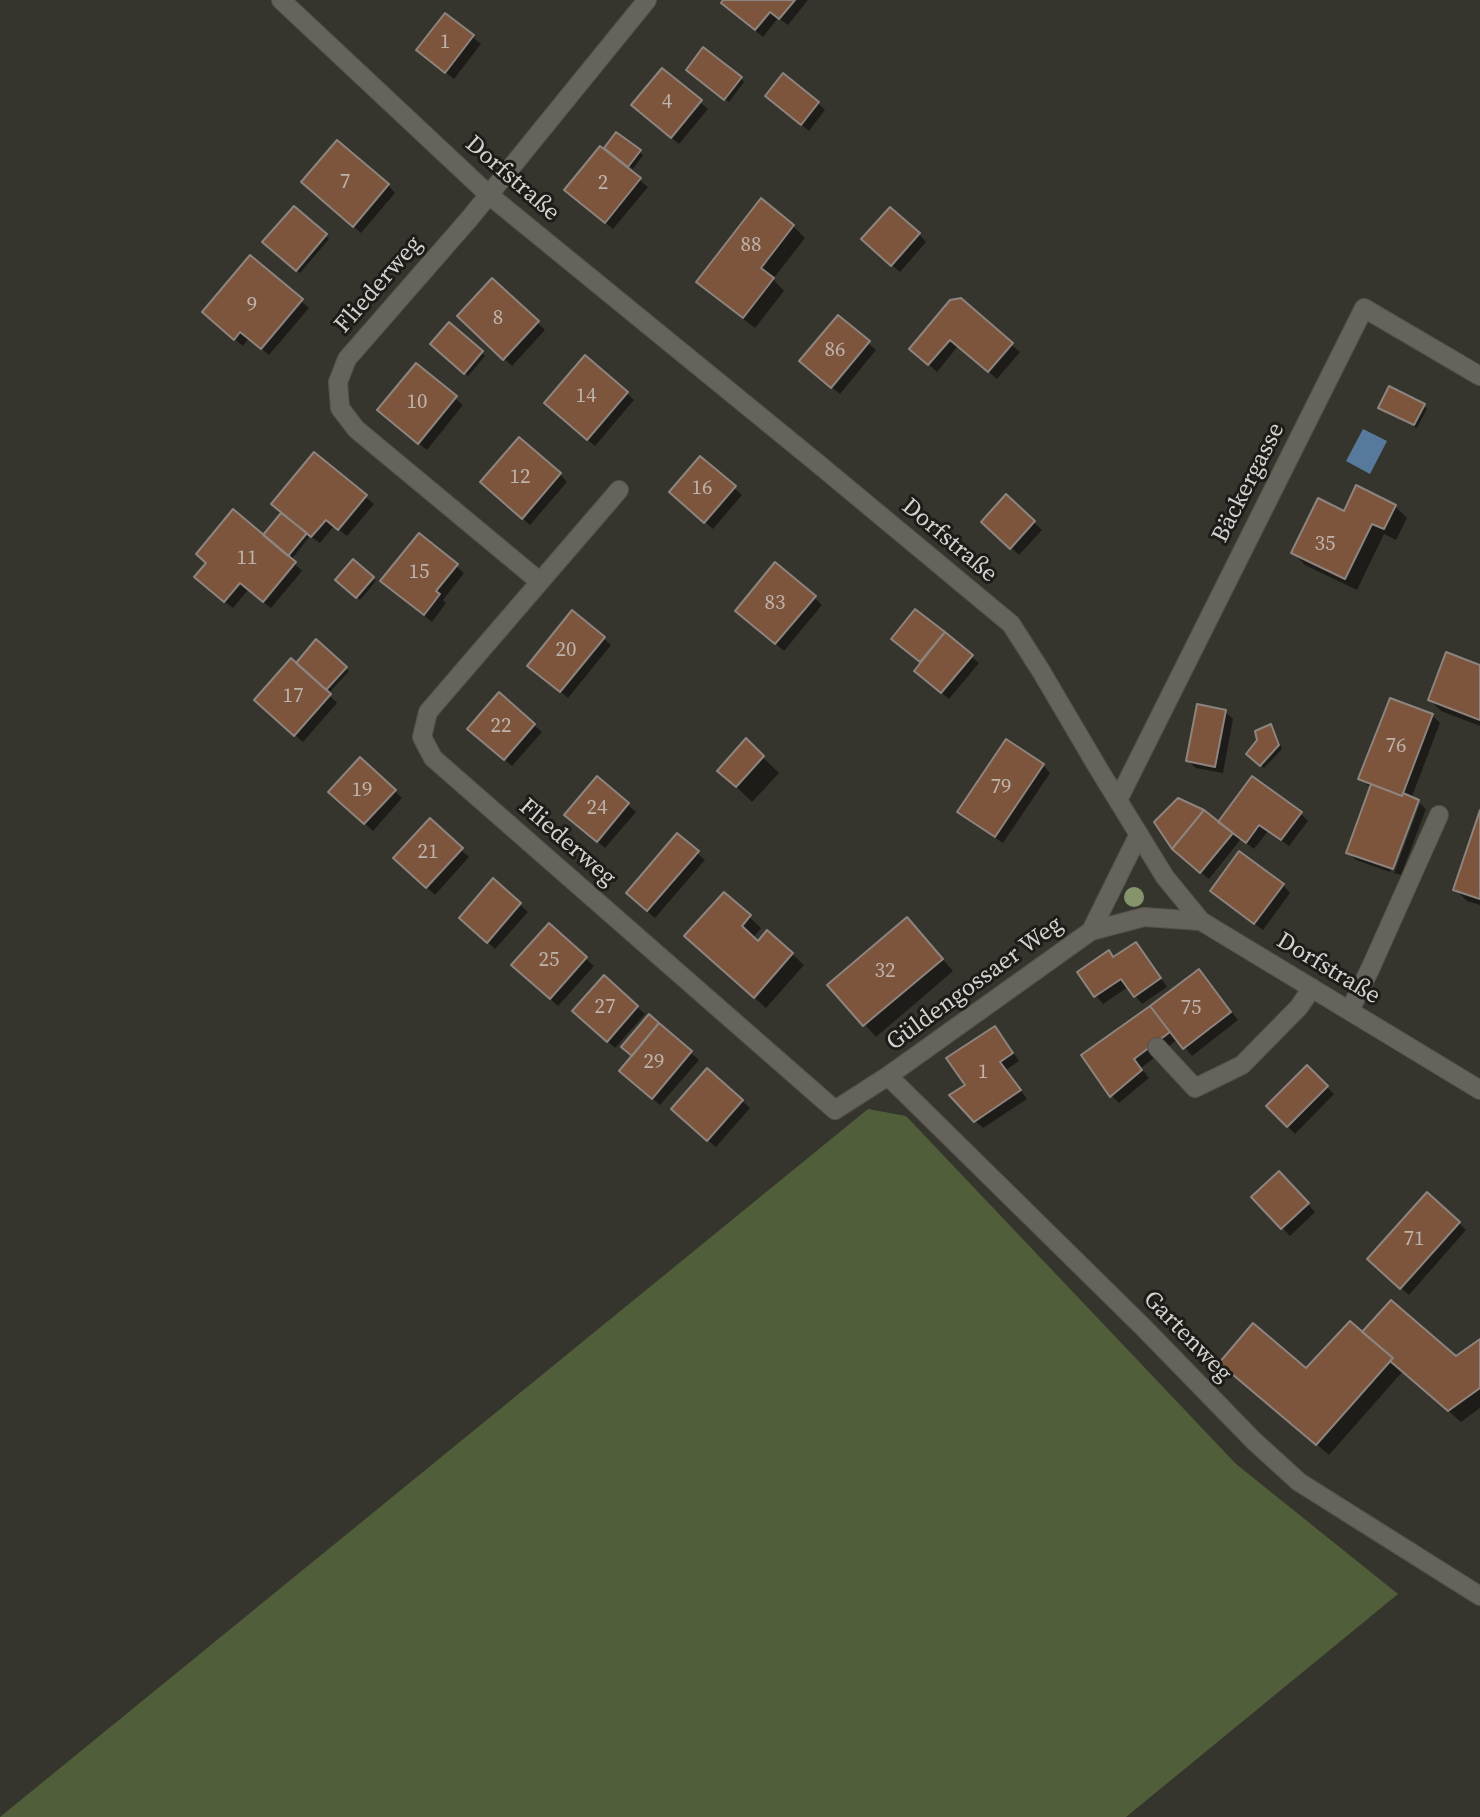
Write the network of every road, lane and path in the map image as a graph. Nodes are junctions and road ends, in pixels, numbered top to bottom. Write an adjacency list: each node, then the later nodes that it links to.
1 (281, 0): 3 (street, Dorfstraße)
2 (647, 0): 3 (street, Fliederweg)
3 (489, 195): 6 (street, Fliederweg); 7 (street, Dorfstraße)
4 (1480, 376): 7 (street, Bäckergasse)
5 (619, 490): 6 (street, Fliederweg)
6 (539, 582): 17 (street, Fliederweg)
7 (1118, 800): 9 (street, Dorfstraße)
8 (1439, 815): 13 (street)
9 (1139, 834): 10 (street, Dorfstraße); 11 (street, Güldengossaer Weg)
10 (1200, 921): 11 (street, Güldengossaer Weg); 12 (street, Dorfstraße)
11 (1091, 931): 15 (street, Güldengossaer Weg)
12 (1312, 988): 13 (street, Dorfstraße); 14 (street)
13 (1350, 1010): 16 (street, Dorfstraße)
14 (1157, 1047)
15 (888, 1076): 17 (street, Güldengossaer Weg); 18 (street, Gartenweg)
16 (1480, 1090)
17 (835, 1110)
18 (1480, 1596)

